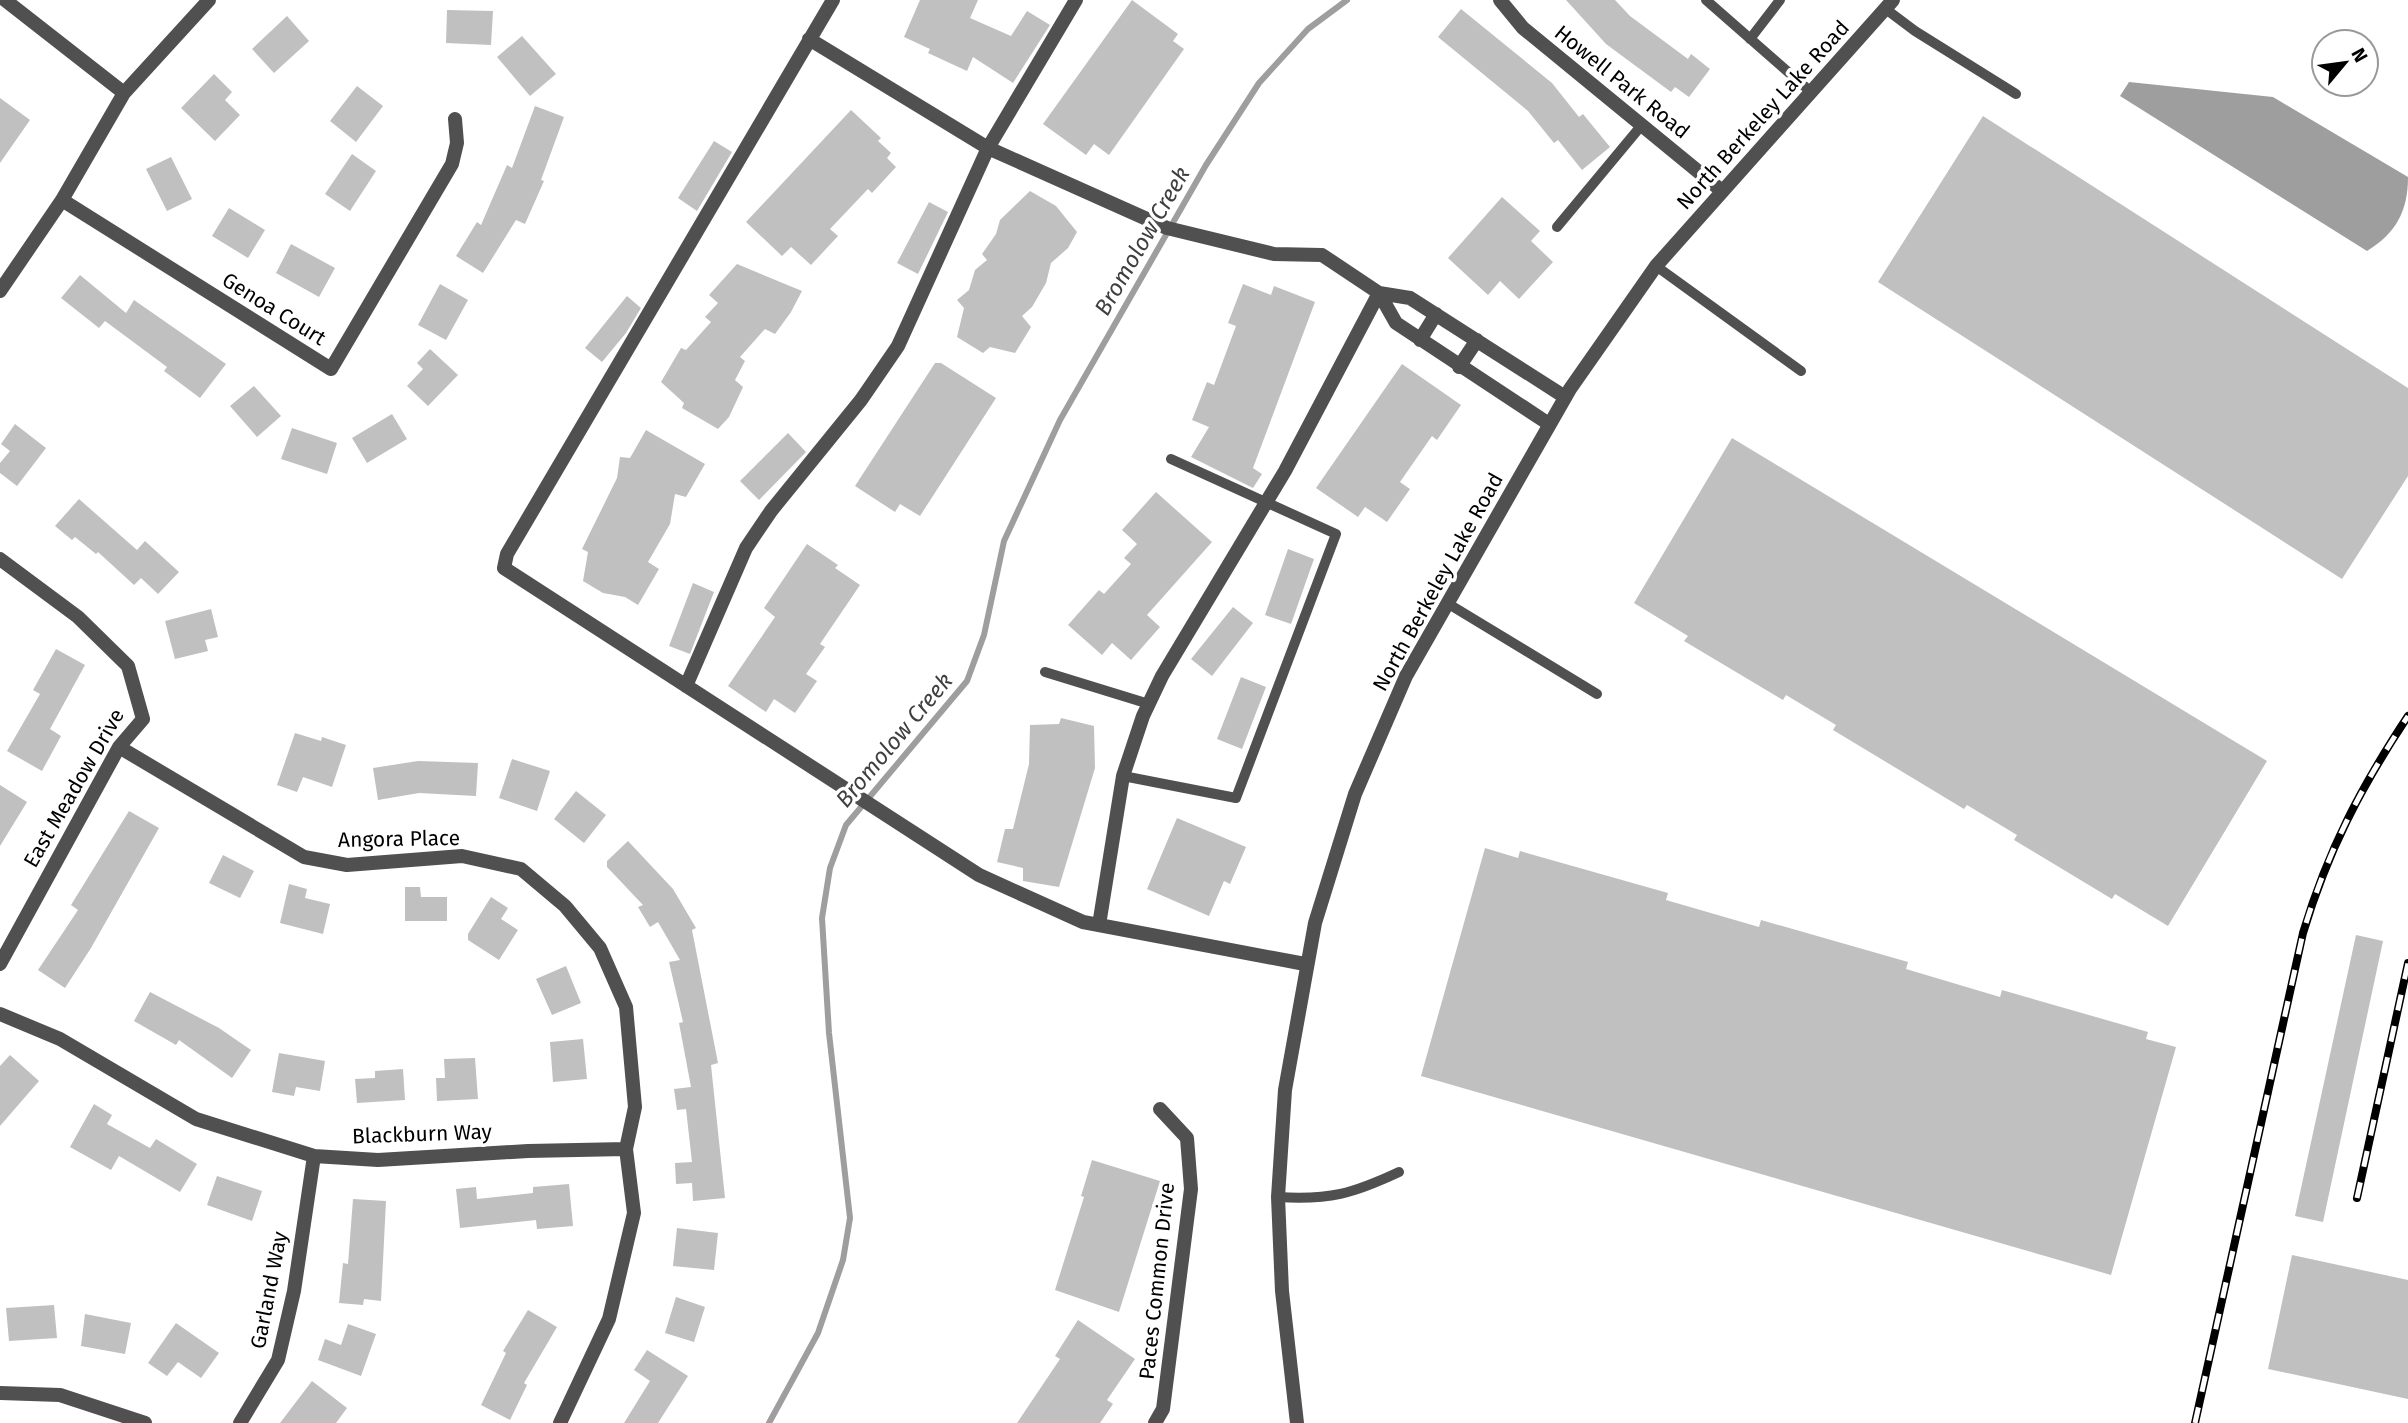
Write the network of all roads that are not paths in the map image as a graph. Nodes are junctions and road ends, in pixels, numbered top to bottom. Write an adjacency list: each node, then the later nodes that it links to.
1 (5, 0): 12 (street)
2 (209, 0): 12 (street)
3 (833, 0): 9 (street)
4 (1076, 0): 16 (street)
5 (1500, 0): 15 (street, Howell Park Road)
6 (1706, 0): 10 (lane)
7 (1780, 0): 10 (lane)
8 (1890, 5): 11 (street, North Berkeley Lake Road); 13 (lane)
9 (809, 39): 16 (street); 35 (street)
10 (1750, 39): 11 (lane)
11 (1811, 92): 17 (street, North Berkeley Lake Road)
12 (124, 93): 18 (street)
13 (2016, 94)
14 (455, 119): 18 (street, Genoa Court)
15 (1641, 125): 17 (street, Howell Park Road); 19 (lane)
16 (988, 148): 22 (street); 35 (street)
17 (1722, 191): 20 (street, North Berkeley Lake Road)
18 (62, 200): 21 (street)
19 (1557, 227)
20 (1656, 266): 27 (lane); 28 (street, North Berkeley Lake Road)
21 (0, 291)
22 (1379, 293): 23 (street); 24 (street); 31 (street)
23 (1436, 314): 24 (street); 25 (street)
24 (1420, 340): 26 (street)
25 (1477, 340): 26 (street); 28 (street)
26 (1459, 367): 29 (street)
27 (1801, 371)
28 (1565, 397): 29 (street, North Berkeley Lake Road)
29 (1549, 424): 33 (street, North Berkeley Lake Road)
30 (1171, 459): 31 (lane)
31 (1266, 504): 37 (street); 39 (lane)
32 (0, 559): 38 (street, East Meadow Drive)
33 (1447, 603): 36 (lane); 42 (street, North Berkeley Lake Road)
34 (1045, 672): 37 (lane)
35 (686, 686): 40 (street)
36 (1597, 694)
37 (1149, 704): 39 (street)
38 (119, 747): 41 (street, East Meadow Drive); 45 (street, Angora Place)
39 (1123, 776): 40 (street)
40 (1099, 925): 42 (street)
41 (0, 964)
42 (1305, 964): 48 (street, North Berkeley Lake Road)
43 (0, 1014): 46 (street, Blackburn Way)
44 (1160, 1109): 53 (street, Paces Common Drive)
45 (626, 1149): 46 (street, Blackburn Way); 52 (street, Angora Place)
46 (314, 1156): 51 (street, Garland Way)
47 (1399, 1172): 48 (lane)
48 (1279, 1197): 54 (street, North Berkeley Lake Road)
49 (0, 1393): 50 (street)
50 (145, 1423)
51 (240, 1423)
52 (560, 1423)
53 (1154, 1423)
54 (1297, 1423)

